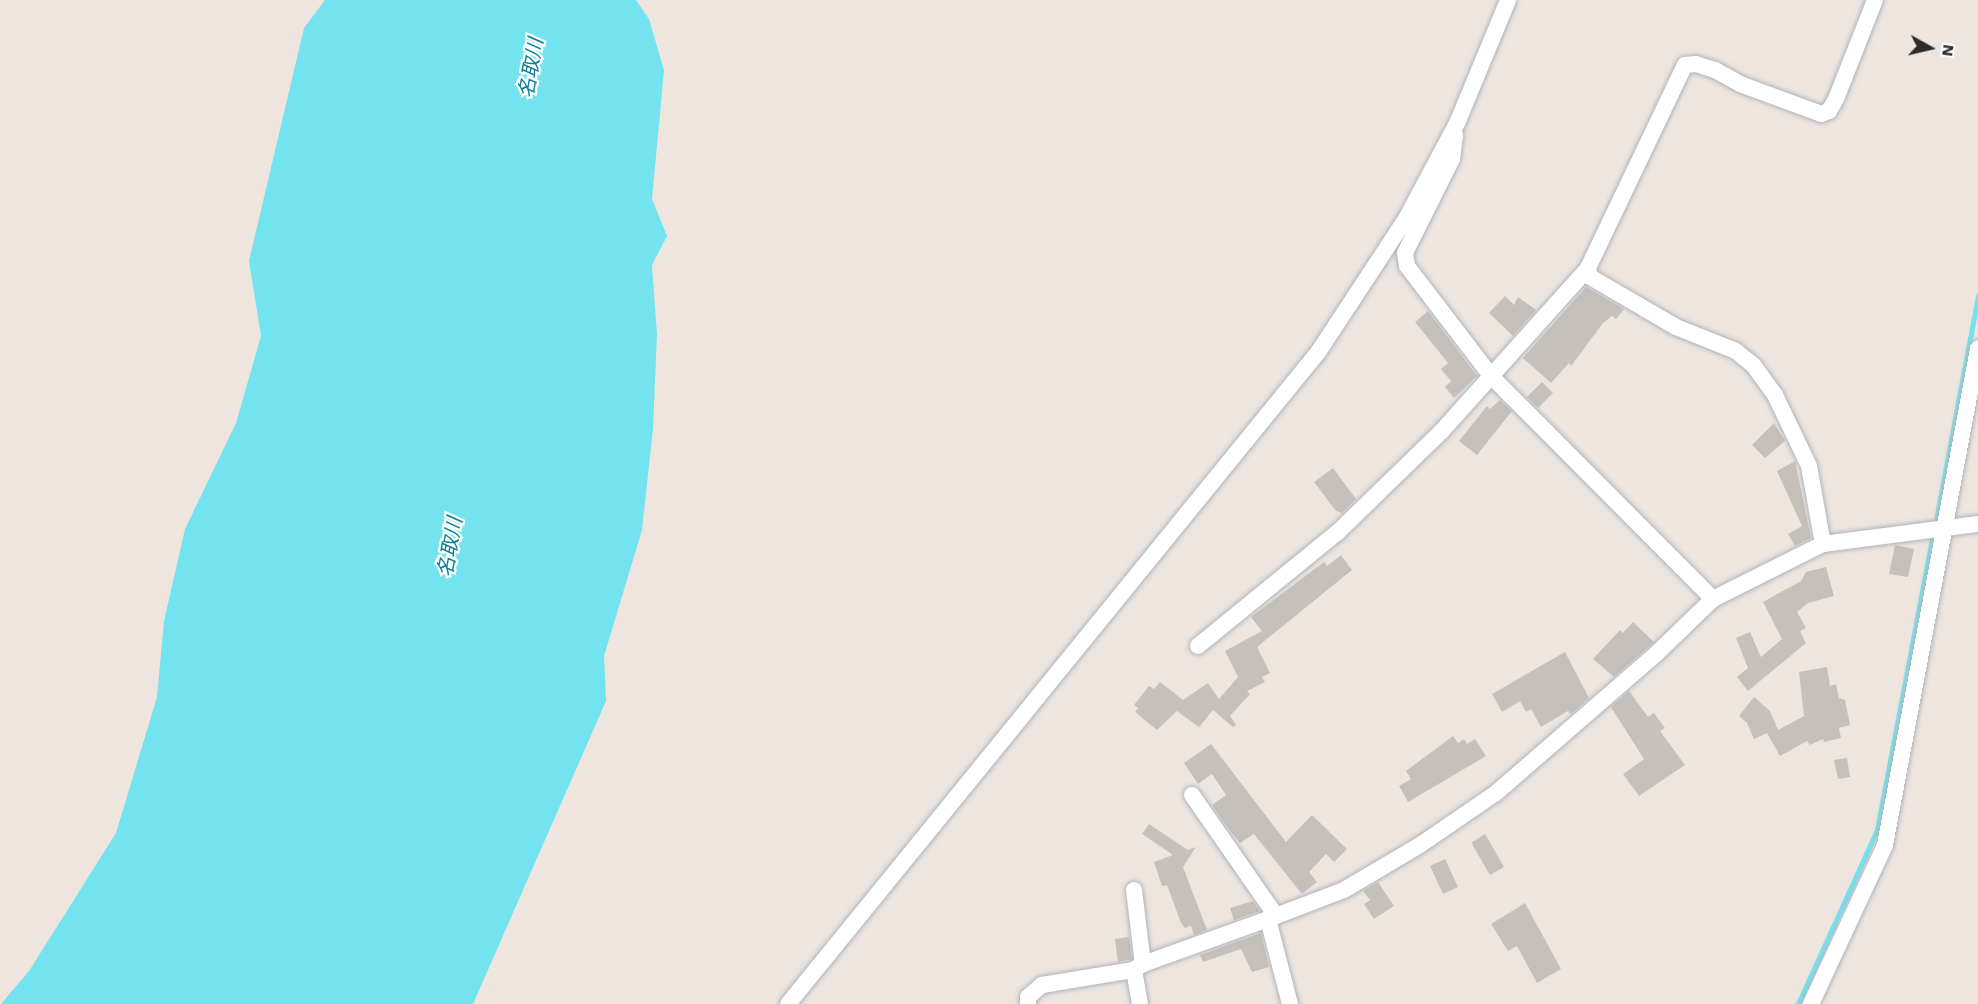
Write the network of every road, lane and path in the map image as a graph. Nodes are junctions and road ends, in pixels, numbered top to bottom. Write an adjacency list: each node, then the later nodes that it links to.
1 (1508, 0): 3 (street)
2 (1875, 0): 4 (street)
3 (1455, 128): 6 (street); 16 (street)
4 (1587, 268): 6 (street); 9 (street)
5 (1978, 349): 8 (street)
6 (1491, 376): 10 (street); 11 (street)
7 (1978, 524): 8 (street)
8 (1936, 530): 9 (street); 20 (street)
9 (1823, 544): 10 (street)
10 (1713, 599): 14 (street)
11 (1198, 646)
12 (1192, 795): 14 (street)
13 (1134, 890): 15 (street)
14 (1272, 917): 15 (street); 19 (street)
15 (1138, 967): 17 (street); 18 (street)
16 (788, 1004)
17 (1028, 1004)
18 (1140, 1004)
19 (1290, 1004)
20 (1811, 1004)

